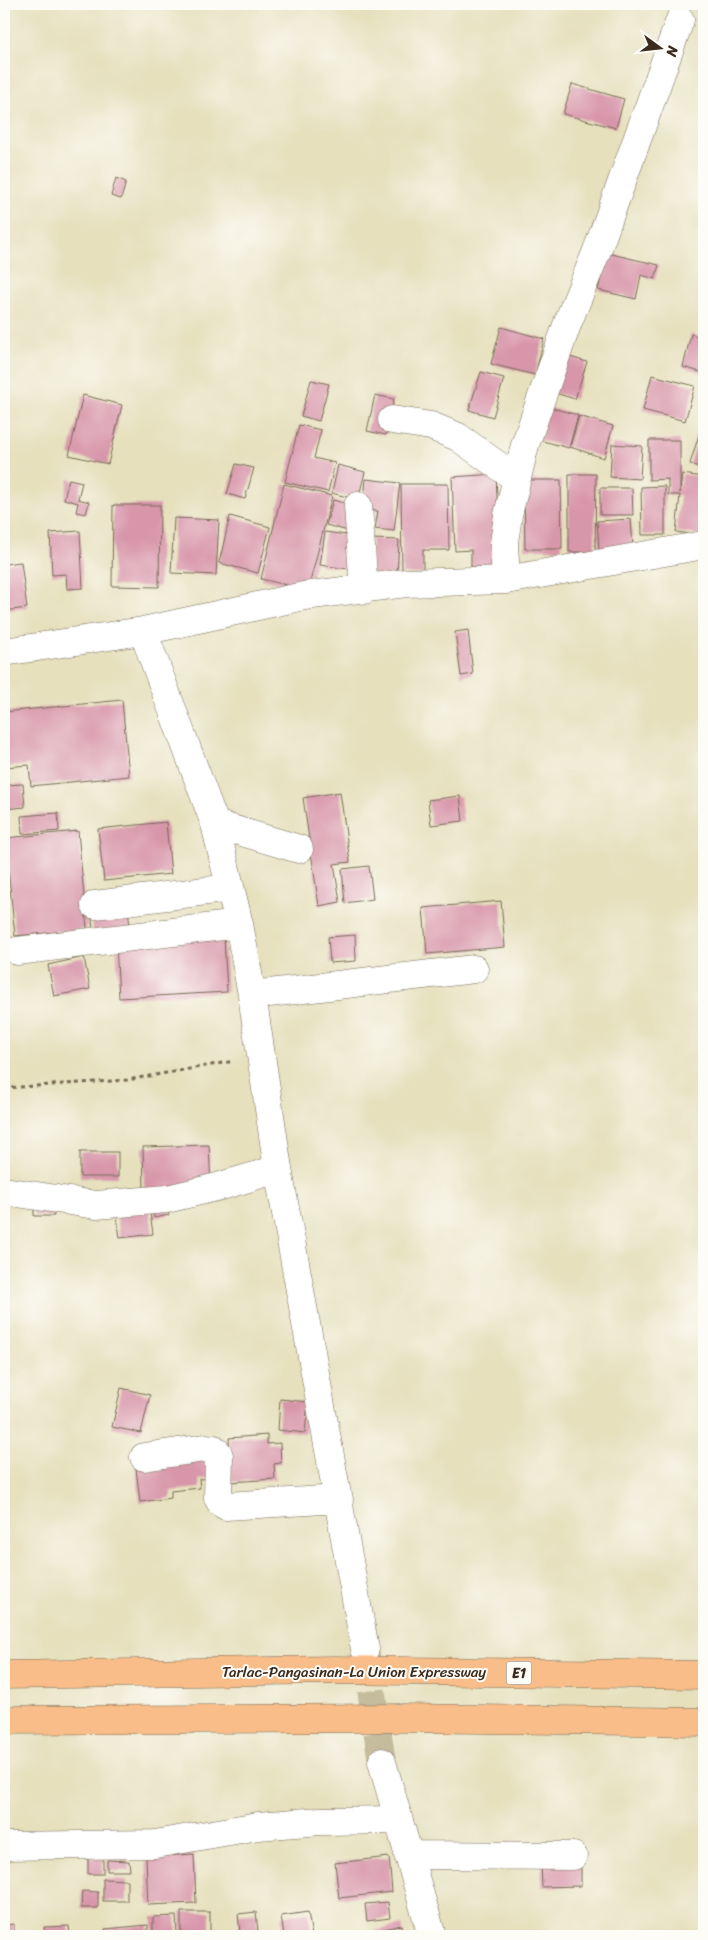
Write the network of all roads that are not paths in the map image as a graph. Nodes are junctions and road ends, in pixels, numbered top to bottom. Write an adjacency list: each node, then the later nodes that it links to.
1 (680, 20): 3 (street)
2 (392, 420): 3 (street)
3 (517, 479): 6 (street)
4 (358, 506): 7 (street)
5 (704, 545): 6 (street)
6 (506, 580): 7 (street)
7 (364, 590): 8 (street)
8 (143, 631): 9 (street); 10 (street)
9 (4, 652)
10 (215, 824): 11 (street); 12 (street)
11 (299, 849)
12 (230, 888): 13 (street); 14 (street)
13 (95, 905)
14 (239, 924): 15 (street); 17 (street)
15 (17, 951)
16 (474, 969): 17 (street)
17 (252, 995): 18 (street)
18 (278, 1170): 19 (street); 21 (street)
19 (4, 1191)
20 (144, 1457): 21 (street)
21 (339, 1499): 22 (street)
22 (365, 1649)
23 (4, 1675): 24 (highway, Tarlac-Pangasinan-La Union Expressway / E1)
24 (704, 1675)
25 (4, 1720): 26 (highway)
26 (704, 1722)
27 (382, 1762): 28 (street)
28 (398, 1820): 29 (street); 30 (street)
29 (4, 1846)
30 (408, 1855): 31 (street); 32 (street)
31 (573, 1856)
32 (432, 1936)

